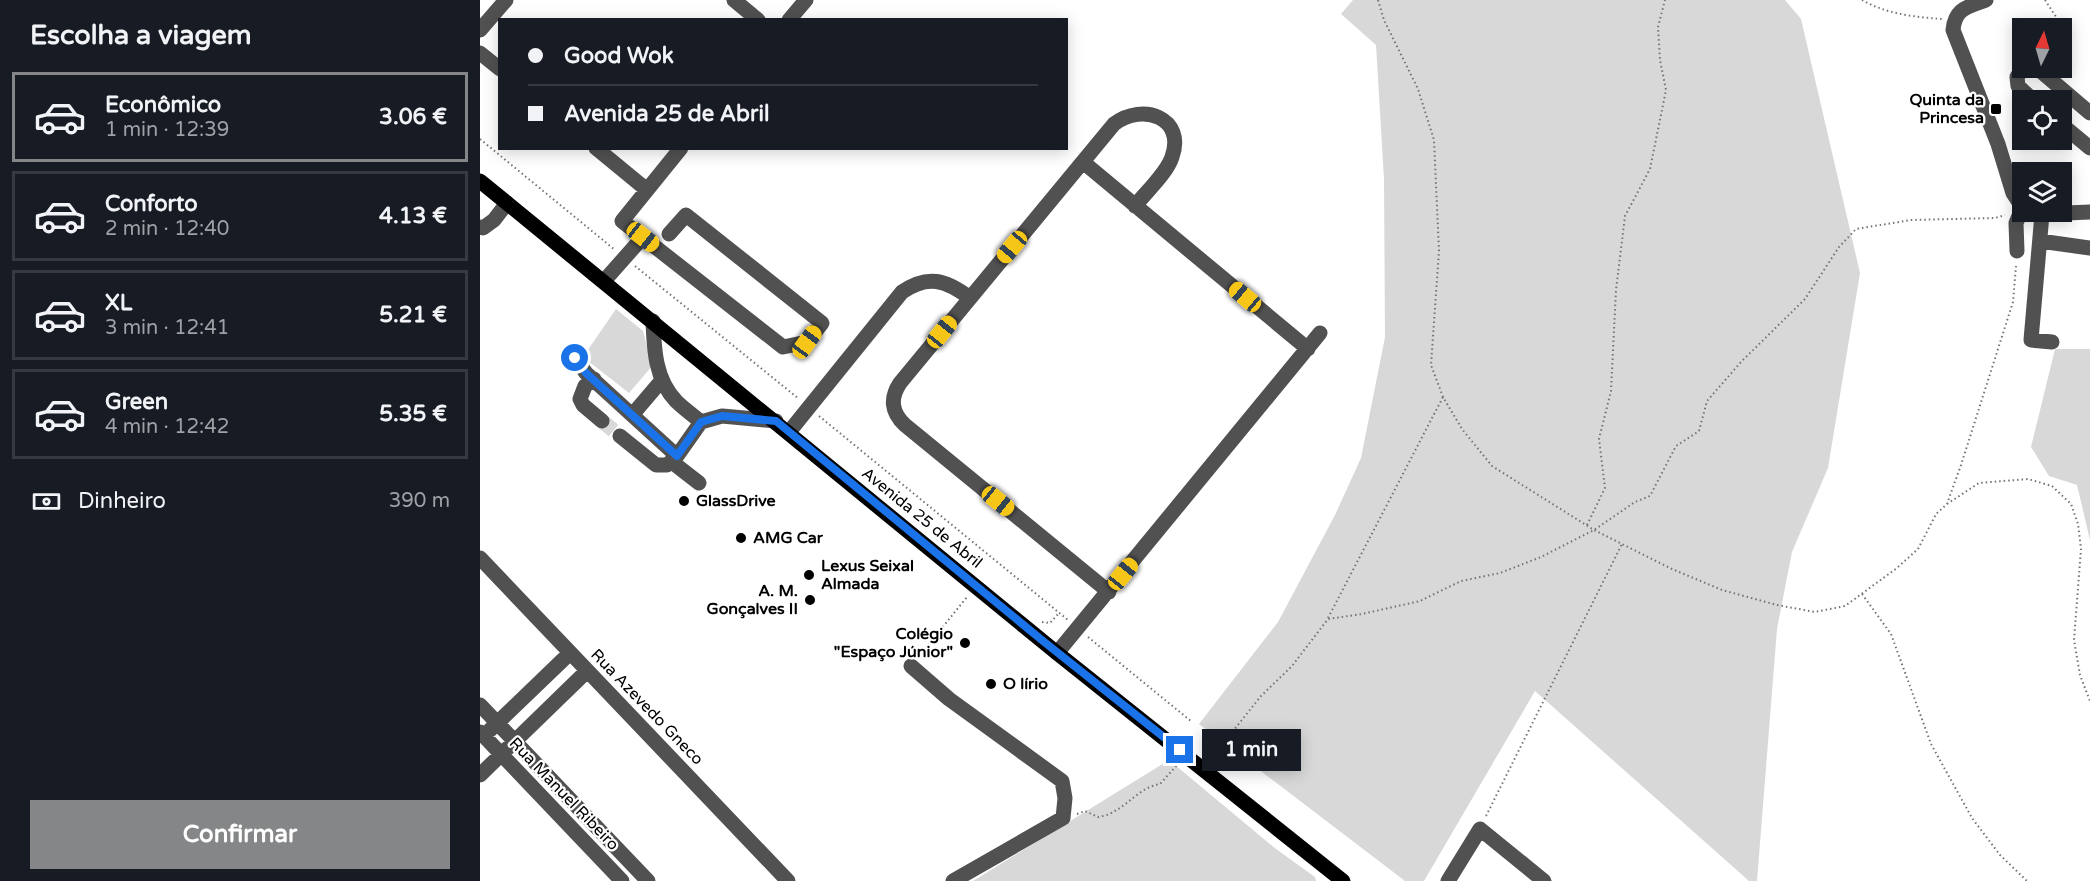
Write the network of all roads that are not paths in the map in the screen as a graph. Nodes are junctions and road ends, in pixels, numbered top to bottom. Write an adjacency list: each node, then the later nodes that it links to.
1 (506, 0): 7 (street)
2 (734, 0): 5 (street)
3 (806, 0): 6 (street)
4 (1986, 0): 18 (street)
5 (756, 18)
6 (791, 18)
7 (480, 30)
8 (480, 53): 9 (street)
9 (498, 67)
10 (2050, 78): 11 (street)
11 (2090, 113)
12 (2072, 133): 13 (street)
13 (2090, 148)
14 (598, 150): 19 (street)
15 (679, 150): 19 (street)
16 (1083, 162): 21 (street); 21 (street); 33 (street)
17 (480, 181): 20 (main road, Avenida 25 de Abril)
18 (2012, 189)
19 (646, 190): 28 (street)
20 (507, 203): 26 (street); 32 (main road, Avenida 25 de Abril)
21 (1135, 206): 37 (street)
22 (2072, 212): 23 (street)
23 (2090, 212)
24 (2016, 222): 31 (street)
25 (2037, 222): 29 (street)
26 (480, 227)
27 (669, 234): 28 (street)
28 (643, 237): 32 (street)
29 (2040, 241): 30 (street); 36 (street)
30 (2090, 248)
31 (2018, 251)
32 (604, 281): 34 (main road, Avenida 25 de Abril)
33 (969, 298): 45 (street); 50 (street)
34 (653, 321): 40 (street); 43 (main road, Avenida 25 de Abril)
35 (1320, 333): 37 (street)
36 (2052, 342)
37 (1308, 349): 50 (street)
38 (575, 358): 39 (street)
39 (594, 379): 41 (street); 42 (street)
40 (662, 380): 41 (street); 44 (street)
41 (633, 414): 47 (street)
42 (602, 421)
43 (776, 421): 44 (street); 45 (main road, Avenida 25 de Abril)
44 (701, 422): 47 (street)
45 (789, 432): 52 (main road, Avenida 25 de Abril)
46 (620, 436): 47 (street)
47 (675, 459): 48 (street)
48 (699, 483)
49 (480, 558): 51 (street, Rua Azevedo Gneco)
50 (1109, 592): 52 (street)
51 (570, 653): 54 (street, Rua Azevedo Gneco); 56 (street)
52 (1058, 653): 65 (main road, Avenida 25 de Abril)
53 (911, 666): 64 (street)
54 (587, 672): 58 (street); 63 (street, Rua Azevedo Gneco)
55 (480, 705): 56 (street)
56 (496, 723): 57 (street); 58 (street)
57 (481, 736): 59 (street, Rua Manuel Ribeiro)
58 (514, 742): 59 (street); 62 (street)
59 (501, 755): 60 (street); 61 (street, Rua Manuel Ribeiro)
60 (480, 775)
61 (622, 881)
62 (648, 881)
63 (788, 881)
64 (953, 881)
65 (1342, 881)
66 (1448, 881): 67 (street)
67 (1544, 881)

